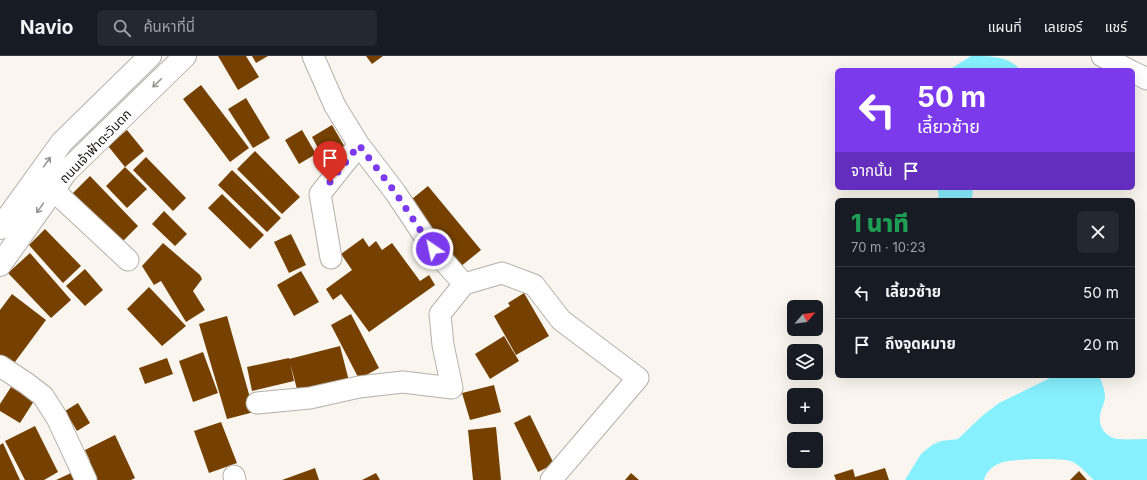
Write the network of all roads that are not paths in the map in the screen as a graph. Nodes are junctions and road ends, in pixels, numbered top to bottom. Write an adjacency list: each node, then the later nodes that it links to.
1 (150, 56): 10 (main road, ถนนเจ้าฟ้าตะวันตก, one-way to 1)
2 (185, 56): 9 (main road, ถนนเจ้าฟ้าตะวันตก, one-way to 9)
3 (312, 56): 8 (street)
4 (1102, 56): 5 (street)
5 (1125, 68)
6 (1135, 73): 7 (street)
7 (1147, 79)
8 (359, 145): 11 (street); 14 (street)
9 (53, 190): 12 (street); 13 (main road, ถนนเจ้าฟ้าตะวันตก, one-way to 13)
10 (0, 228)
11 (331, 258)
12 (128, 260)
13 (0, 265)
14 (464, 284): 16 (street); 18 (street)
15 (0, 366): 17 (street)
16 (257, 403)
17 (86, 480)
18 (551, 480)

